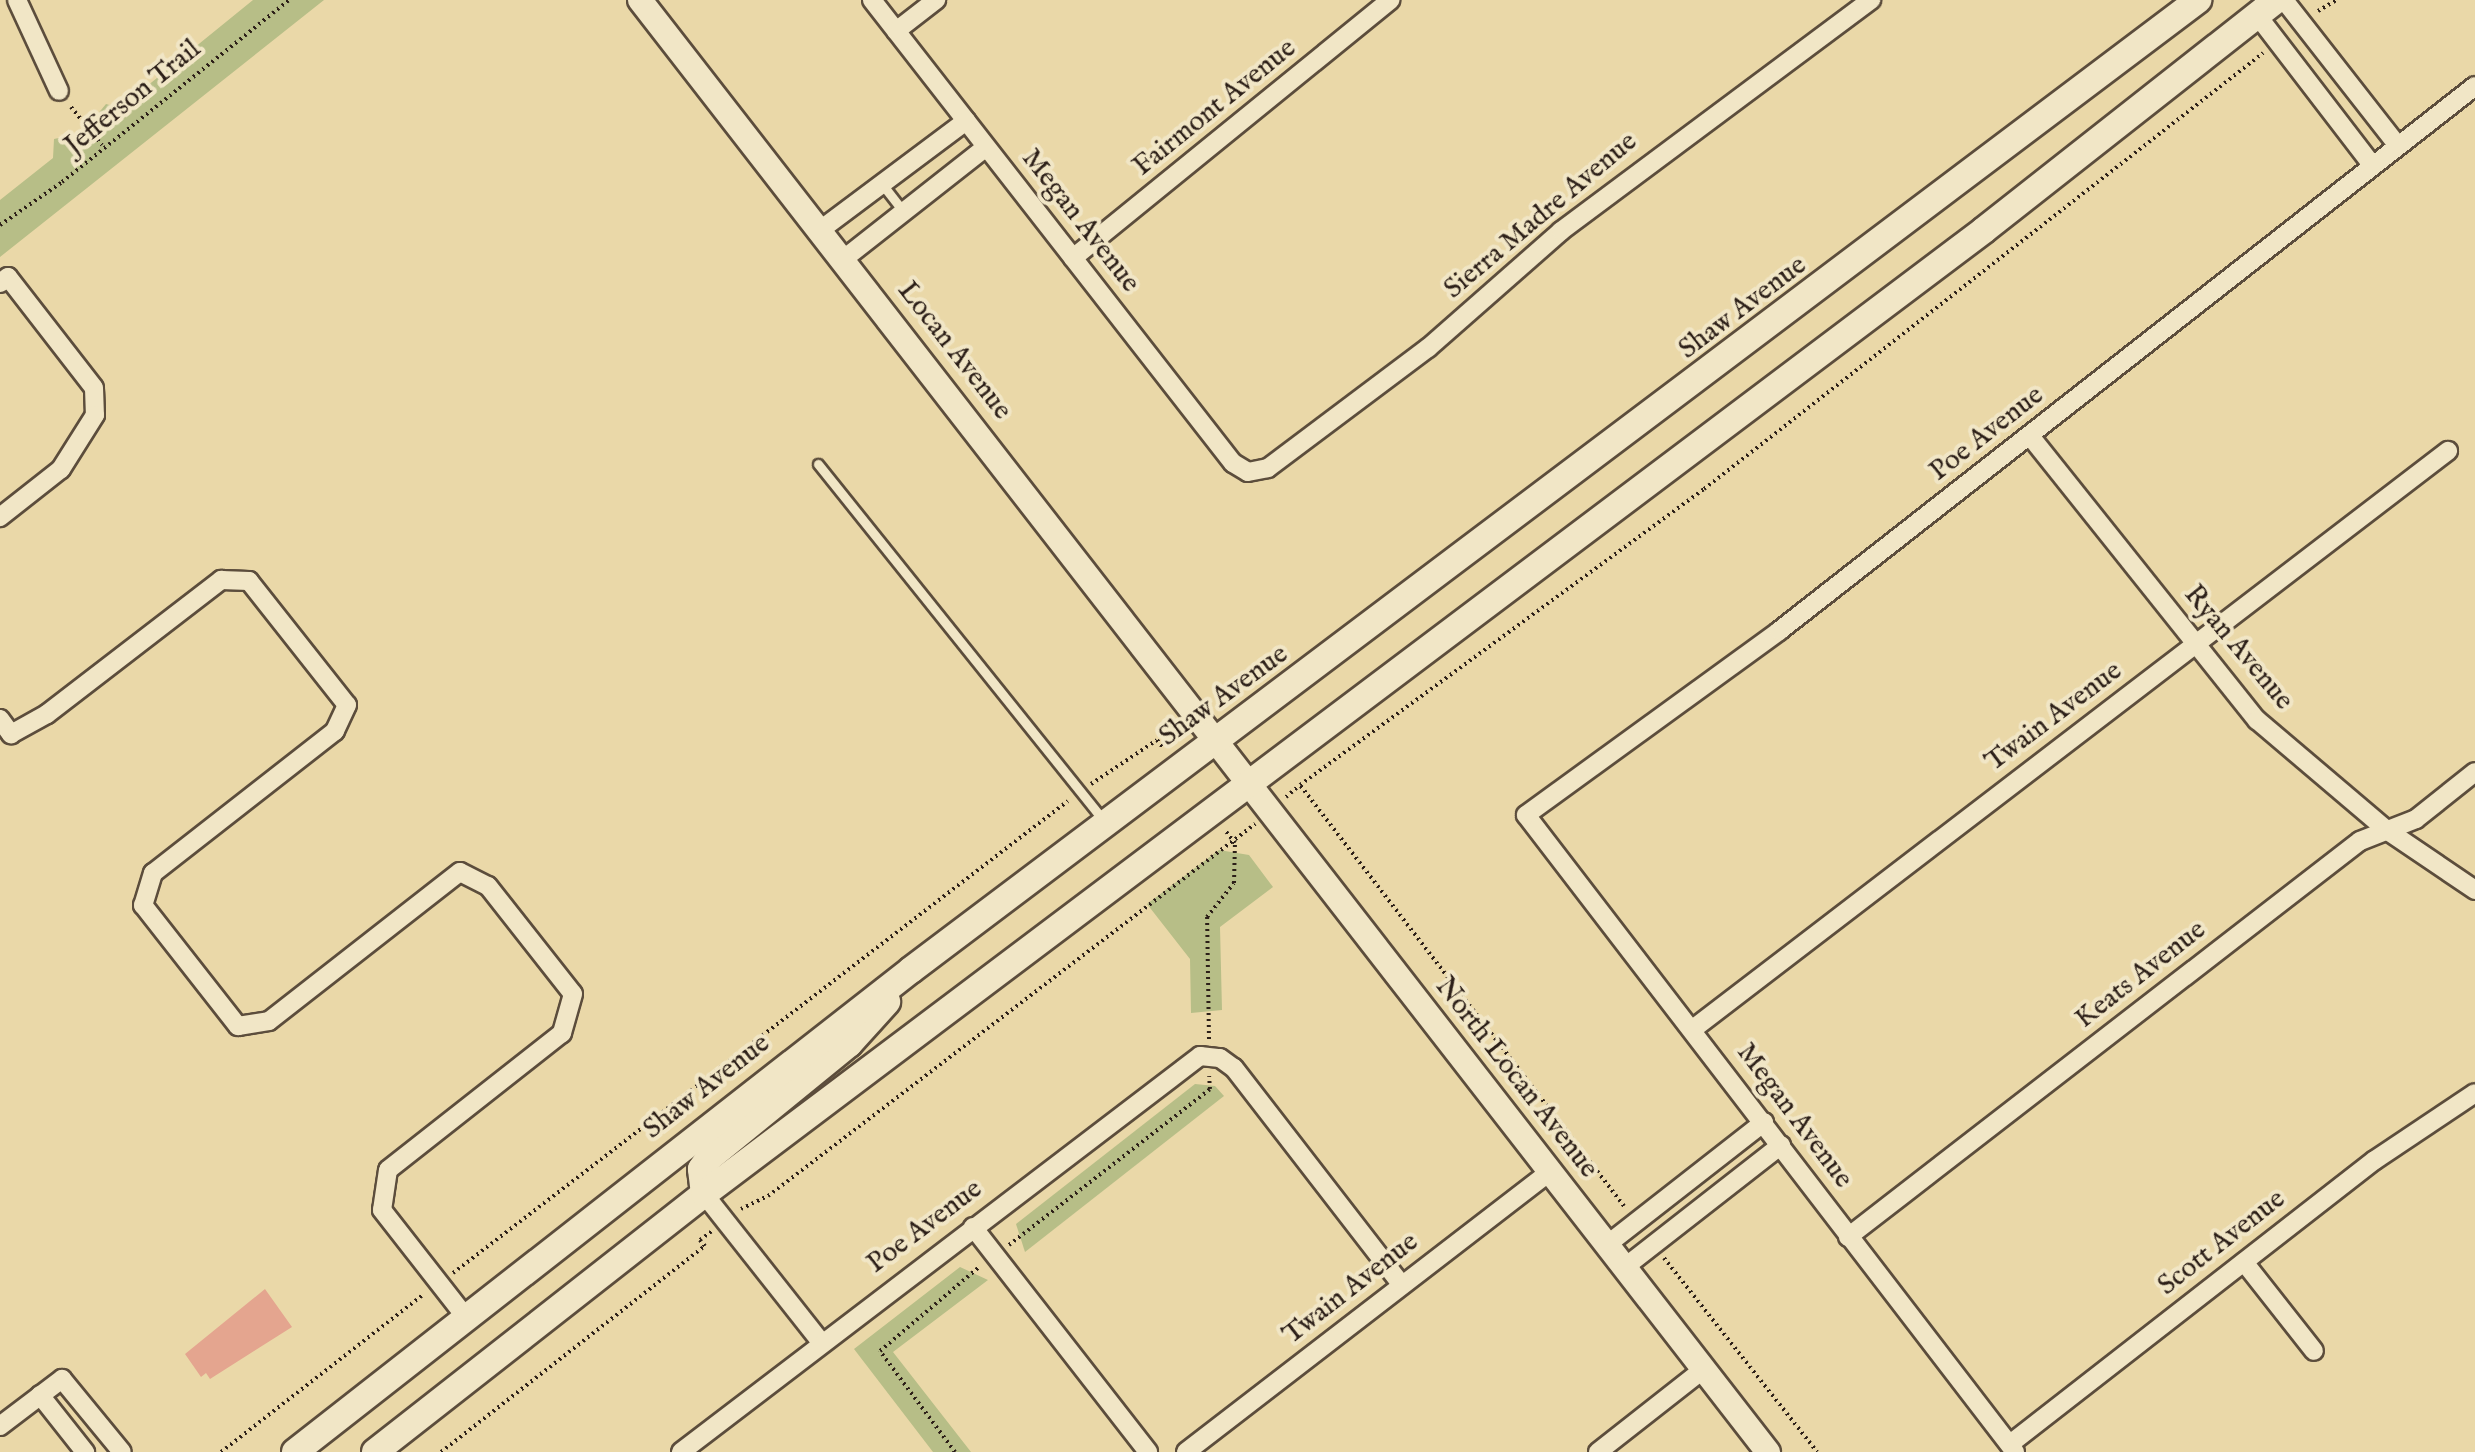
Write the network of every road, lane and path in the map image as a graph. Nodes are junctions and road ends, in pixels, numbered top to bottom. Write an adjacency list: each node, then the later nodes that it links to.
1 (17, 0): 16 (street)
2 (289, 0): 18 (path, Jefferson Trail)
3 (640, 0): 25 (street, Locan Avenue)
4 (872, 0): 13 (street, Megan Avenue)
5 (936, 0): 13 (street)
6 (1390, 0): 27 (street, Fairmont Avenue)
7 (1871, 0): 32 (street, Sierra Madre Avenue)
8 (2198, 0): 36 (main road, Shaw Avenue)
9 (2284, 0): 19 (street)
10 (2336, 0): 12 (path)
11 (2264, 5): 21 (street); 39 (main road)
12 (2314, 12)
13 (896, 31): 17 (street, Megan Avenue)
14 (2262, 53): 53 (path)
15 (2475, 86): 19 (street, Poe Avenue)
16 (59, 91): 18 (path)
17 (966, 121): 20 (street, Megan Avenue); 22 (street)
18 (102, 145): 24 (path, Jefferson Trail)
19 (2398, 146): 21 (street, Poe Avenue)
20 (986, 147): 23 (street); 27 (street, Megan Avenue)
21 (2373, 166): 29 (street, Poe Avenue)
22 (882, 184): 23 (lane); 25 (street)
23 (904, 212): 26 (street)
24 (0, 225)
25 (823, 228): 26 (street, Locan Avenue)
26 (845, 258): 36 (street, Locan Avenue)
27 (1073, 258): 32 (street, Megan Avenue)
28 (0, 283): 33 (street)
29 (2030, 436): 34 (street, Ryan Avenue); 42 (street, Poe Avenue)
30 (2448, 451): 34 (street, Twain Avenue)
31 (818, 464): 40 (lane)
32 (1248, 472)
33 (0, 517)
34 (2195, 644): 44 (street, Ryan Avenue); 47 (street, Twain Avenue)
35 (0, 719): 61 (street)
36 (1216, 742): 37 (main road, Shaw Avenue); 39 (street, North Locan Avenue)
37 (1179, 769): 40 (path); 43 (main road, Shaw Avenue)
38 (2475, 772): 44 (street, Keats Avenue)
39 (1248, 784): 41 (main road); 51 (street, North Locan Avenue)
40 (1080, 792): 43 (lane); 61 (path)
41 (1211, 812): 52 (main road); 54 (path)
42 (1526, 815): 47 (street, Megan Avenue)
43 (1106, 824): 46 (main road, Shaw Avenue)
44 (2388, 831): 45 (street, Ryan Avenue); 56 (street, Keats Avenue)
45 (2475, 890)
46 (911, 970): 52 (main road); 63 (main road, Shaw Avenue)
47 (1693, 1029): 49 (street, Megan Avenue)
48 (2475, 1093): 59 (street, Scott Avenue)
49 (1764, 1122): 50 (street, Megan Avenue); 57 (street)
50 (1781, 1145): 56 (street, Megan Avenue); 60 (street)
51 (1551, 1171): 57 (street, North Locan Avenue); 62 (street, Twain Avenue)
52 (704, 1194): 54 (street); 74 (main road)
53 (1625, 1207)
54 (725, 1221): 64 (street); 75 (path)
55 (973, 1227): 62 (street, Poe Avenue); 64 (street, Poe Avenue); 77 (street)
56 (1848, 1237): 69 (street, Megan Avenue)
57 (1608, 1244): 60 (street, North Locan Avenue)
58 (1667, 1261): 81 (path)
59 (2244, 1262): 65 (street); 69 (street, Scott Avenue)
60 (1625, 1267): 66 (street, North Locan Avenue)
61 (440, 1283): 63 (street); 72 (path)
62 (1402, 1285): 78 (street, Twain Avenue)
63 (464, 1315): 73 (main road, Shaw Avenue)
64 (821, 1342): 76 (street, Poe Avenue)
65 (2314, 1351)
66 (1704, 1369): 79 (street); 80 (street, North Locan Avenue)
67 (40, 1395): 68 (street); 70 (street); 71 (street)
68 (0, 1426)
69 (2012, 1448)
70 (85, 1452)
71 (122, 1452)
72 (221, 1452)
73 (295, 1452)
74 (375, 1452)
75 (441, 1452)
76 (681, 1452)
77 (1148, 1452)
78 (1186, 1452)
79 (1598, 1452)
80 (1768, 1452)
81 (1817, 1452)

